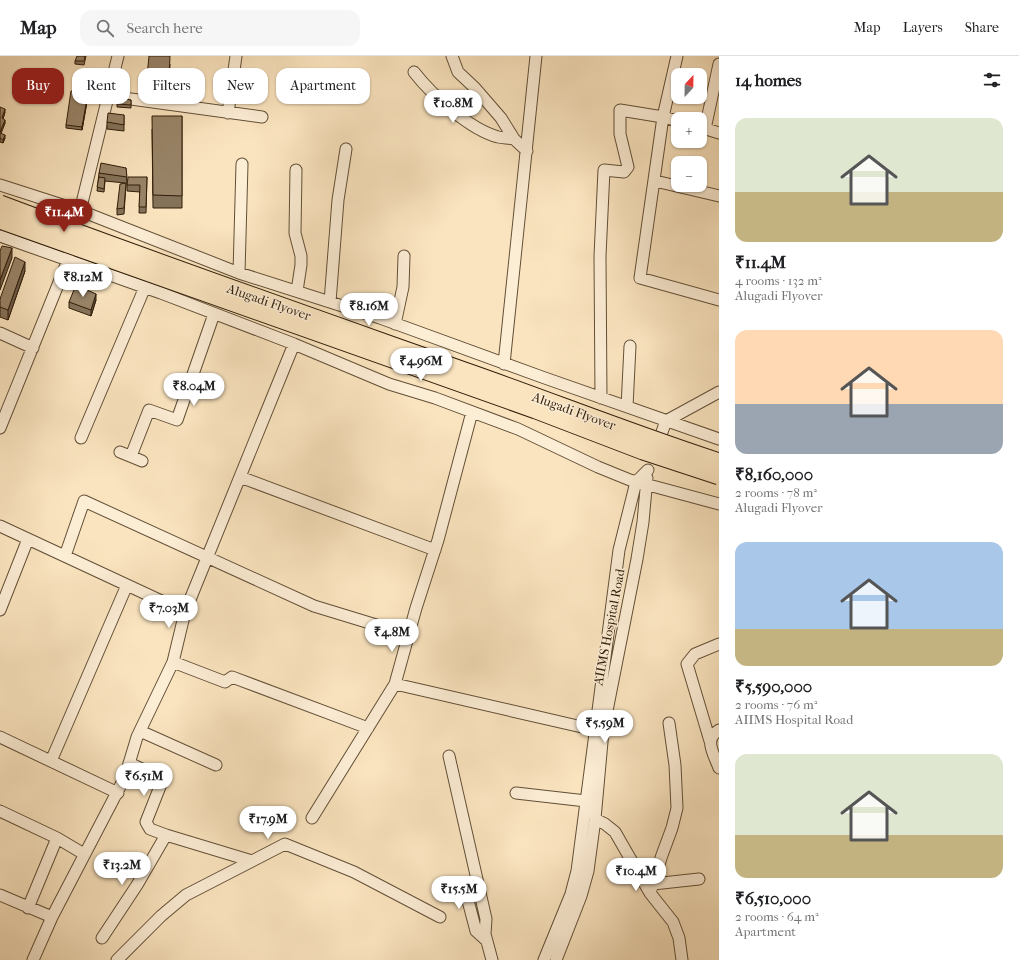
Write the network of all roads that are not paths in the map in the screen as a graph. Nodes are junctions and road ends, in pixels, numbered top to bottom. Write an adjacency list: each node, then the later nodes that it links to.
1 (118, 56): 7 (street)
2 (236, 56): 12 (street)
3 (536, 56): 20 (street)
4 (677, 56): 14 (street)
5 (452, 57): 18 (street)
6 (719, 64): 11 (street)
7 (115, 68)
8 (414, 72): 18 (street)
9 (130, 99): 12 (street)
10 (107, 104): 27 (street)
11 (706, 112)
12 (228, 113): 13 (street)
13 (262, 117)
14 (663, 117): 15 (street); 23 (street); 45 (street)
15 (671, 119)
16 (707, 129): 17 (street)
17 (719, 133)
18 (514, 139): 20 (street)
19 (346, 149): 36 (street)
20 (527, 151): 43 (street)
21 (242, 164): 32 (street)
22 (296, 170): 34 (street)
23 (655, 181): 25 (street); 35 (street)
24 (0, 184): 27 (street)
25 (719, 196)
26 (0, 204): 56 (highway, Alugadi Flyover, bridge)
27 (81, 211): 31 (street); 32 (street)
28 (0, 220): 57 (highway, Alugadi Flyover, bridge)
29 (0, 236): 31 (street)
30 (404, 256): 38 (street)
31 (68, 260): 33 (street); 42 (street)
32 (239, 273): 34 (street)
33 (145, 287): 37 (street); 51 (street)
34 (297, 292): 36 (street)
35 (719, 300)
36 (330, 302): 38 (street)
37 (214, 314): 40 (street); 54 (street)
38 (395, 324): 43 (street)
39 (0, 333): 42 (street)
40 (294, 344): 47 (street); 58 (street)
41 (630, 346): 46 (street)
42 (32, 348): 49 (street)
43 (504, 364): 45 (street)
44 (719, 392): 48 (street)
45 (601, 398): 46 (street)
46 (627, 408): 48 (street)
47 (472, 412): 59 (street); 64 (street)
48 (666, 421): 50 (street); 52 (street)
49 (0, 428)
50 (662, 432)
51 (81, 438)
52 (719, 439)
53 (120, 452): 54 (street)
54 (131, 456): 55 (street)
55 (142, 461)
56 (719, 462)
57 (719, 476)
58 (240, 477): 64 (street); 66 (street)
59 (636, 482): 60 (street); 60 (street, AIIMS Hospital Road); 76 (street, AIIMS Hospital Road)
60 (647, 486): 61 (street); 88 (street, AIIMS Hospital Road)
61 (719, 504)
62 (0, 526): 63 (street)
63 (28, 539): 65 (street); 68 (street)
64 (435, 550): 70 (street)
65 (65, 556): 66 (street); 67 (street)
66 (208, 557): 69 (street); 70 (street)
67 (127, 585): 69 (street); 82 (street)
68 (0, 610)
69 (185, 612): 72 (street)
70 (409, 635): 73 (street)
71 (719, 644): 80 (street)
72 (173, 662): 75 (street); 78 (street)
73 (395, 684): 75 (street); 76 (street)
74 (670, 722): 97 (street)
75 (368, 728): 90 (street)
76 (595, 730): 88 (street, AIIMS Hospital Road)
77 (719, 730): 80 (street)
78 (140, 731): 83 (street); 84 (street)
79 (0, 737): 82 (street)
80 (710, 741): 85 (street)
81 (449, 756): 105 (street)
82 (51, 761): 86 (street)
83 (129, 763): 86 (street); 92 (street)
84 (216, 765)
85 (719, 768)
86 (118, 793): 94 (street)
87 (516, 793): 88 (street)
88 (590, 803): 91 (street, AIIMS Hospital Road); 106 (street, AIIMS Hospital Road)
89 (1, 814): 93 (street)
90 (312, 818)
91 (595, 820): 97 (street); 107 (street, AIIMS Hospital Road)
92 (166, 835): 95 (street); 102 (street)
93 (58, 838): 94 (street); 99 (street)
94 (84, 854): 100 (street)
95 (252, 861): 101 (street); 104 (street)
96 (699, 879): 97 (street)
97 (652, 888): 108 (street)
98 (0, 895): 99 (street)
99 (28, 908): 100 (street)
100 (52, 917): 103 (street)
101 (440, 917)
102 (102, 938)
103 (33, 960)
104 (117, 960)
105 (492, 960)
106 (544, 960)
107 (556, 960)
108 (682, 960)

